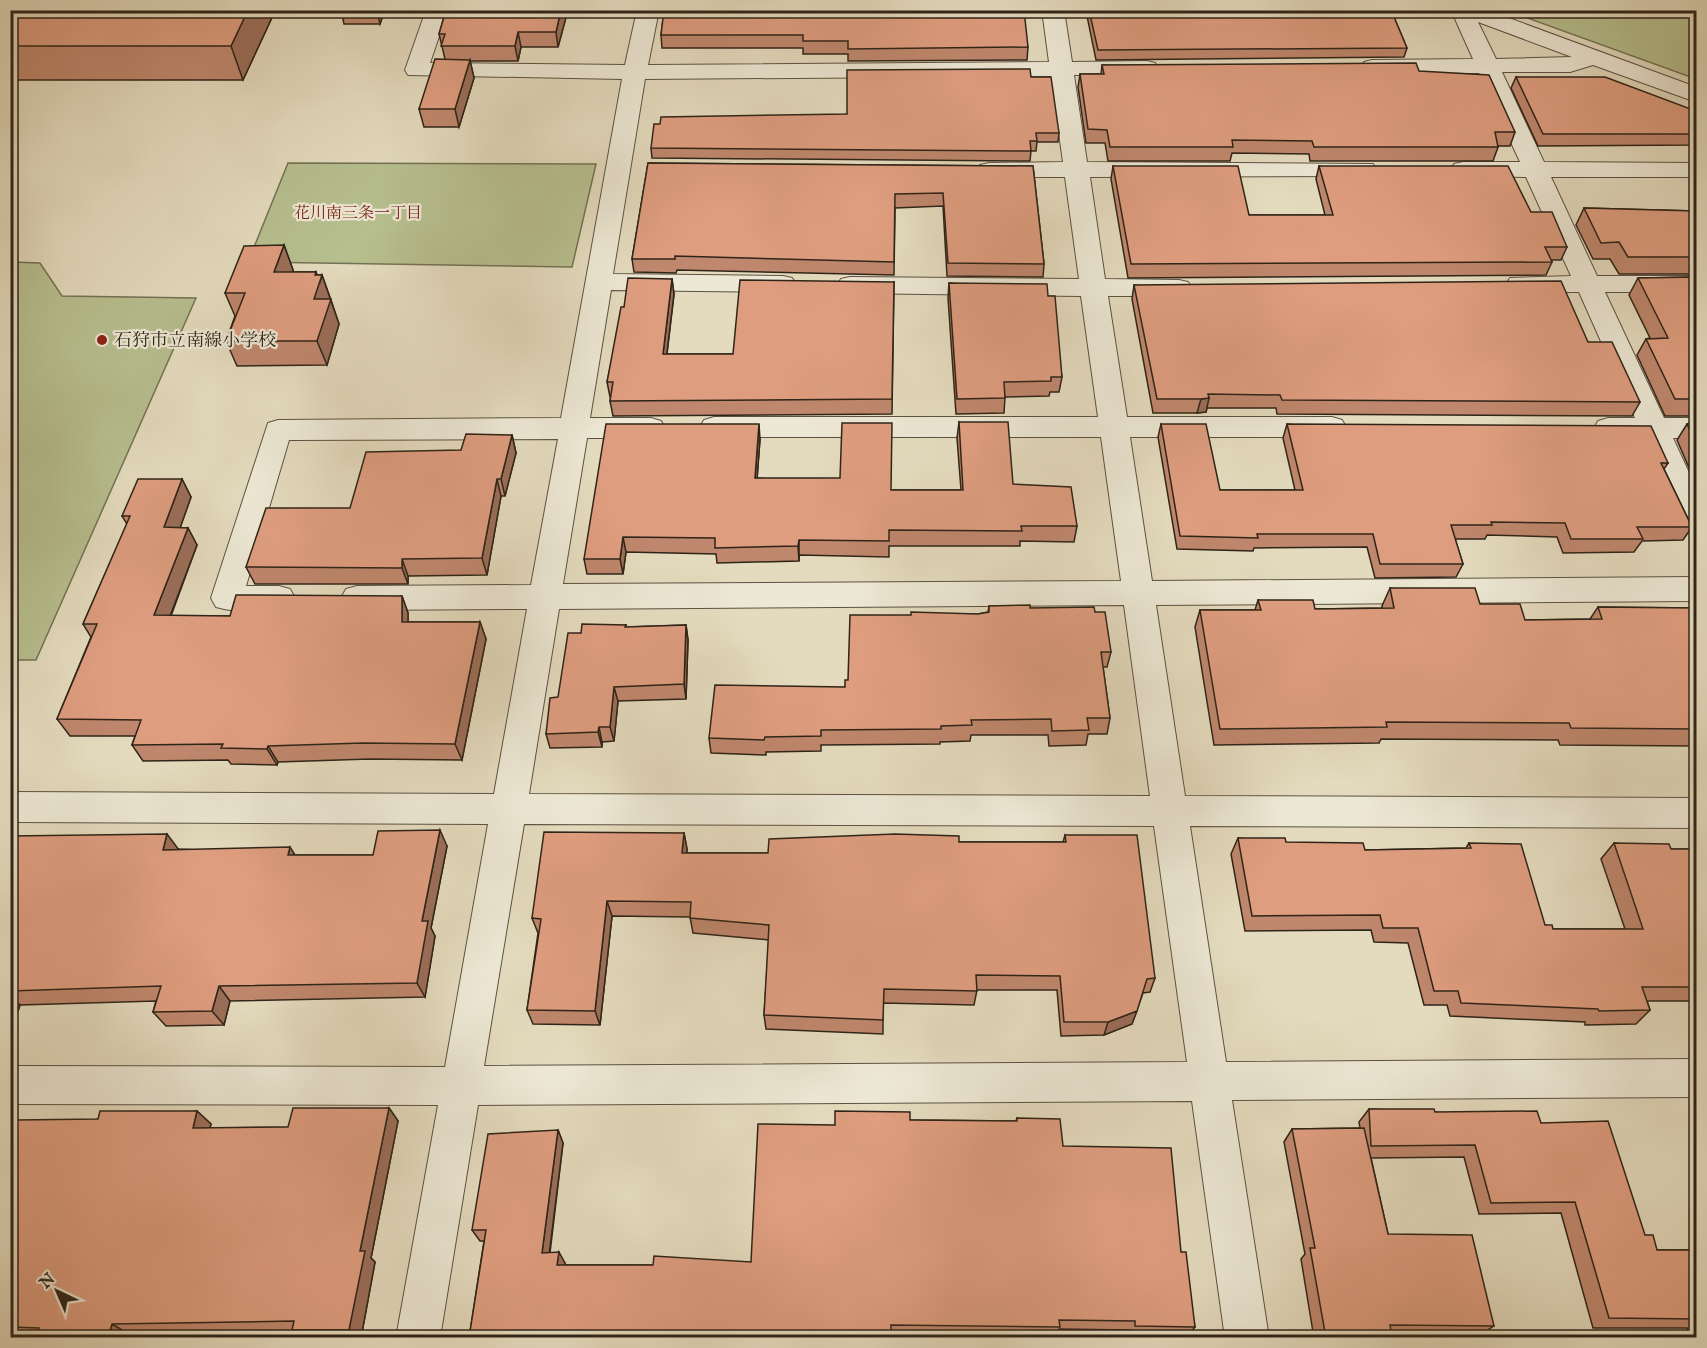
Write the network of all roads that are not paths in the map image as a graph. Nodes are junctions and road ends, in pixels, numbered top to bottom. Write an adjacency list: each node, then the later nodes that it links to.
1 (437, 10): 10 (street)
2 (648, 10): 10 (street)
3 (1053, 10): 8 (street)
4 (1464, 10): 5 (street); 6 (street)
5 (1594, 57): 6 (street); 11 (street)
6 (1488, 66): 7 (street); 12 (street)
7 (1346, 67)
8 (1061, 68): 9 (street); 10 (street); 16 (street)
9 (1168, 68)
10 (635, 72): 18 (street)
11 (1696, 95)
12 (1535, 168): 14 (street); 17 (street); 19 (street)
13 (1382, 169): 16 (street)
14 (1441, 169)
15 (970, 170): 16 (street)
16 (1076, 170): 23 (street)
17 (1696, 170)
18 (599, 282): 23 (street); 26 (street)
19 (1588, 284): 20 (street); 21 (street); 28 (street)
20 (1696, 284)
21 (1494, 285)
22 (1199, 288): 23 (street)
23 (1093, 289): 24 (street)
24 (1113, 425): 25 (street); 26 (street); 32 (street)
25 (1361, 427)
26 (574, 428): 33 (street); 33 (street)
27 (1584, 428): 28 (street)
28 (1655, 428): 29 (street); 30 (street)
29 (1696, 428)
30 (1696, 519)
31 (1696, 589): 32 (street)
32 (1138, 592): 33 (street); 36 (street)
33 (545, 599): 35 (street)
34 (10, 807): 35 (street)
35 (509, 809): 36 (street); 41 (street)
36 (1170, 811): 37 (street); 39 (street)
37 (1696, 813)
38 (1696, 1078): 39 (street)
39 (1209, 1081): 41 (street); 43 (street)
40 (10, 1085): 41 (street)
41 (462, 1086): 42 (street)
42 (418, 1338)
43 (1247, 1338)

